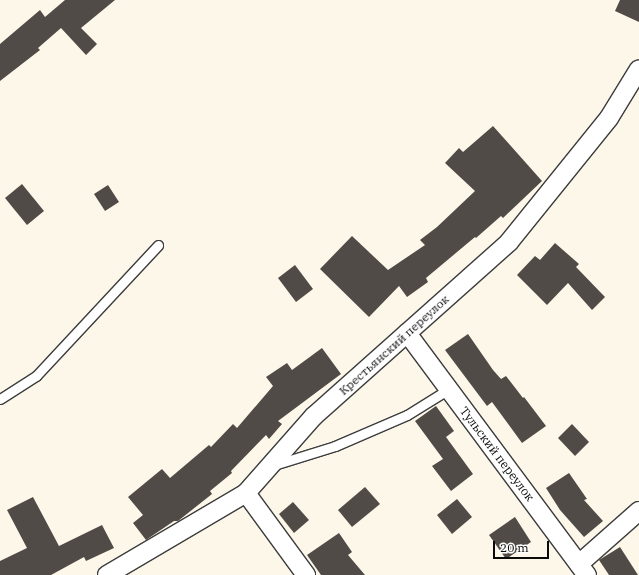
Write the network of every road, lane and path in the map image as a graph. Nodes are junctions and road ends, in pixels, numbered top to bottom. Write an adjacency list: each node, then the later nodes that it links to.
1 (639, 69): 3 (street, Крестьянский переулок)
2 (158, 245): 5 (lane)
3 (407, 333): 4 (street, Тульский переулок); 6 (street, Крестьянский переулок)
4 (449, 389): 6 (lane); 9 (street, Тульский переулок)
5 (0, 400)
6 (269, 467): 7 (street, Крестьянский переулок)
7 (246, 493): 10 (street, Крестьянский переулок); 11 (street)
8 (639, 511): 9 (street)
9 (583, 569)
10 (107, 575)
11 (306, 575)

